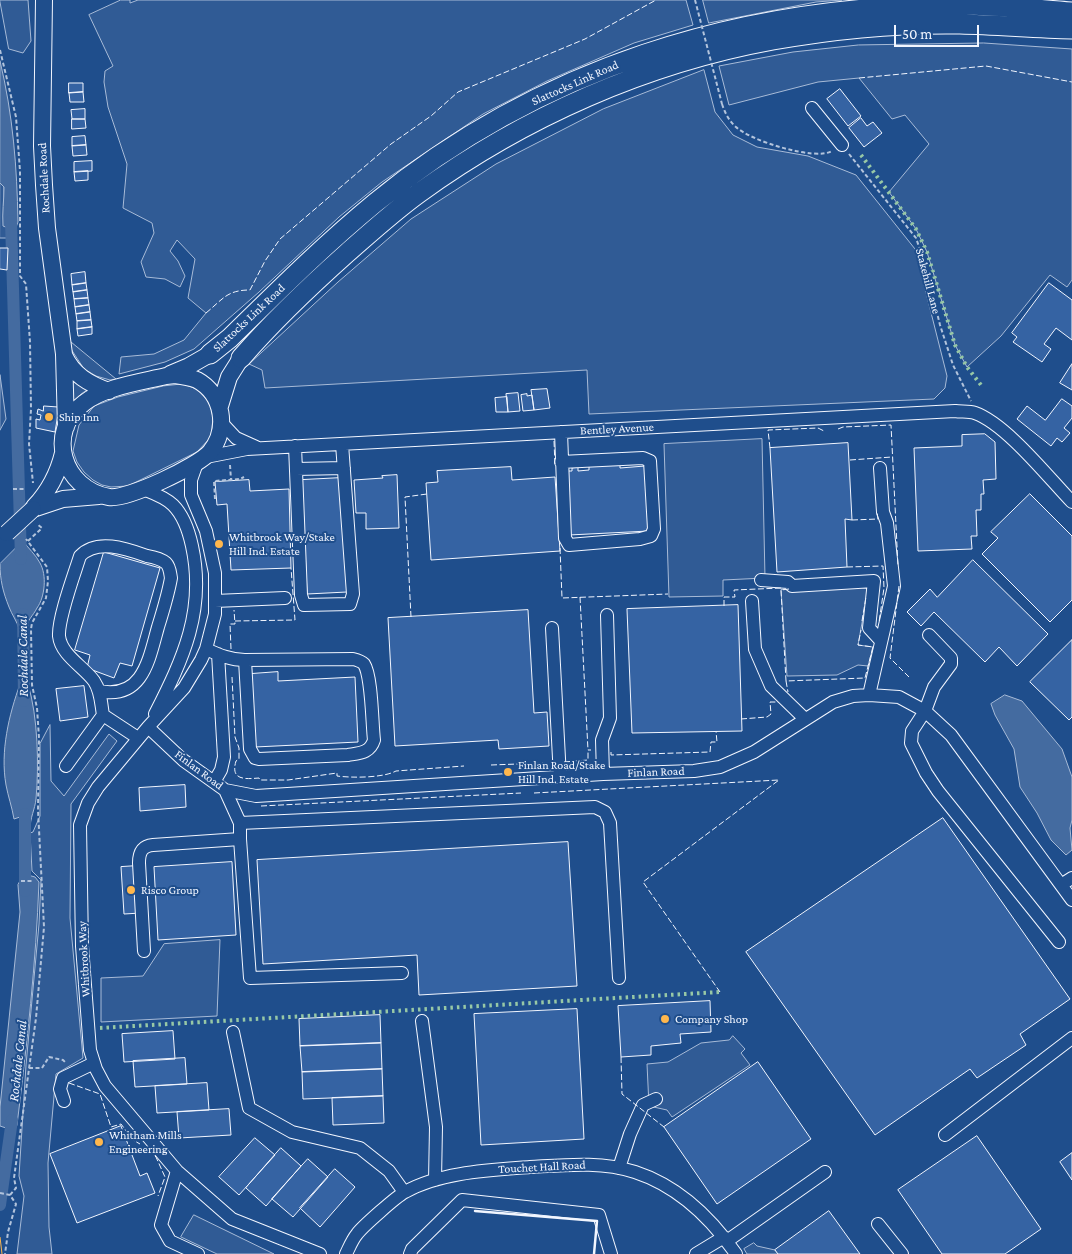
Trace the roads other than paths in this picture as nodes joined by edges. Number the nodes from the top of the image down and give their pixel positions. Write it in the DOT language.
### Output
graph roads {
  1 [pos="44,0"];
  2 [pos="1072,12"];
  3 [pos="1072,29"];
  4 [pos="812,108"];
  5 [pos="842,145"];
  6 [pos="64,354"];
  7 [pos="210,354"];
  8 [pos="241,358"];
  9 [pos="166,376"];
  10 [pos="109,391"];
  11 [pos="221,414"];
  12 [pos="66,427"];
  13 [pos="561,432"];
  14 [pos="342,444"];
  15 [pos="295,446"];
  16 [pos="261,448"];
  17 [pos="63,452"];
  18 [pos="201,460"];
  19 [pos="561,462"];
  20 [pos="344,468"];
  21 [pos="880,468"];
  22 [pos="296,469"];
  23 [pos="143,489"];
  24 [pos="112,497"];
  25 [pos="1072,502"];
  26 [pos="35,516"];
  27 [pos="4,536"];
  28 [pos="761,580"];
  29 [pos="285,598"];
  30 [pos="752,600"];
  31 [pos="216,601"];
  32 [pos="607,615"];
  33 [pos="552,628"];
  34 [pos="929,635"];
  35 [pos="881,641"];
  36 [pos="212,652"];
  37 [pos="245,660"];
  38 [pos="99,691"];
  39 [pos="869,694"];
  40 [pos="925,711"];
  41 [pos="103,715"];
  42 [pos="805,719"];
  43 [pos="148,727"];
  44 [pos="138,738"];
  45 [pos="66,766"];
  46 [pos="602,774"];
  47 [pos="560,777"];
  48 [pos="214,782"];
  49 [pos="225,790"];
  50 [pos="240,823"];
  51 [pos="240,840"];
  52 [pos="1067,881"];
  53 [pos="1072,900"];
  54 [pos="1059,942"];
  55 [pos="144,951"];
  56 [pos="402,973"];
  57 [pos="620,978"];
  58 [pos="422,1021"];
  59 [pos="233,1032"];
  60 [pos="1072,1038"];
  61 [pos="94,1063"];
  62 [pos="656,1099"];
  63 [pos="64,1101"];
  64 [pos="945,1135"];
  65 [pos="619,1168"];
  66 [pos="825,1172"];
  67 [pos="182,1175"];
  68 [pos="435,1180"];
  69 [pos="404,1192"];
  70 [pos="878,1224"];
  71 [pos="726,1239"];
  72 [pos="198,1254"];
  73 [pos="320,1254"];
  74 [pos="346,1254"];
  75 [pos="410,1254"];
  76 [pos="611,1254"];
  77 [pos="696,1254"];
  78 [pos="736,1254"];
  79 [pos="902,1254"];
  1 -- 6 [label="main road, Rochdale Road"];
  2 -- 7 [label="highway, Slattocks Link Road"];
  3 -- 8 [label="highway, Slattocks Link Road"];
  4 -- 5 [label="street"];
  6 -- 10 [label="main road, Rochdale Road"];
  6 -- 12 [label="main road, Rochdale Road"];
  7 -- 9 [label="main road, Slattocks Link Road"];
  8 -- 11 [label="main road, Slattocks Link Road"];
  9 -- 10 [label="main road"];
  9 -- 11 [label="main road"];
  10 -- 12 [label="main road"];
  11 -- 16 [label="street"];
  11 -- 18 [label="main road"];
  12 -- 17 [label="main road"];
  13 -- 14 [label="street, Bentley Avenue"];
  13 -- 19 [label="street"];
  13 -- 25 [label="street, Bentley Avenue"];
  14 -- 15 [label="street, Bentley Avenue"];
  14 -- 20 [label="street"];
  15 -- 16 [label="street, Bentley Avenue"];
  15 -- 22 [label="street"];
  16 -- 18 [label="street, Bentley Avenue"];
  17 -- 24 [label="main road"];
  17 -- 26 [label="main road"];
  18 -- 23 [label="main road"];
  18 -- 31 [label="street, Whitbrook Way"];
  19 -- 19 [label="street"];
  20 -- 22 [label="street"];
  20 -- 22 [label="street"];
  21 -- 35 [label="street"];
  23 -- 24 [label="main road"];
  23 -- 43 [label="street, Whitbrook Way"];
  24 -- 26 [label="main road"];
  26 -- 27 [label="main road, bridge"];
  28 -- 35 [label="street"];
  29 -- 31 [label="street"];
  30 -- 42 [label="street"];
  31 -- 36 [label="street, Whitbrook Way"];
  32 -- 46 [label="street"];
  33 -- 47 [label="street"];
  34 -- 40 [label="street"];
  35 -- 39 [label="street"];
  36 -- 37 [label="street"];
  36 -- 43 [label="street, Whitbrook Way"];
  36 -- 48 [label="street"];
  37 -- 37 [label="street"];
  38 -- 38 [label="street"];
  38 -- 41 [label="street"];
  39 -- 40 [label="street, Finlan Road"];
  39 -- 42 [label="street, Finlan Road"];
  40 -- 52 [label="street, Finlan Road"];
  40 -- 54 [label="street"];
  41 -- 44 [label="street"];
  41 -- 45 [label="street"];
  42 -- 46 [label="street, Finlan Road"];
  43 -- 44 [label="street, Whitbrook Way"];
  43 -- 48 [label="street, Finlan Road"];
  44 -- 61 [label="street, Whitbrook Way"];
  46 -- 47 [label="street, Finlan Road"];
  47 -- 49 [label="street, Finlan Road"];
  48 -- 49 [label="street, Finlan Road"];
  49 -- 50 [label="street"];
  50 -- 51 [label="street"];
  50 -- 57 [label="street"];
  51 -- 55 [label="street"];
  51 -- 56 [label="street"];
  52 -- 53 [label="street, Finlan Road"];
  58 -- 68 [label="street"];
  59 -- 69 [label="street"];
  60 -- 64 [label="street"];
  61 -- 63 [label="street"];
  61 -- 67 [label="street, Whitbrook Way"];
  62 -- 65 [label="street"];
  65 -- 68 [label="street, Touchet Hall Road"];
  65 -- 71 [label="street, Touchet Hall Road"];
  66 -- 71 [label="street"];
  67 -- 72 [label="street"];
  67 -- 73 [label="street, Whitbrook Way"];
  68 -- 69 [label="street, Touchet Hall Road"];
  69 -- 74 [label="street, Touchet Hall Road"];
  70 -- 79 [label="street"];
  71 -- 77 [label="street"];
  71 -- 78 [label="street, Touchet Hall Road"];
  75 -- 76 [label="street"];
}
